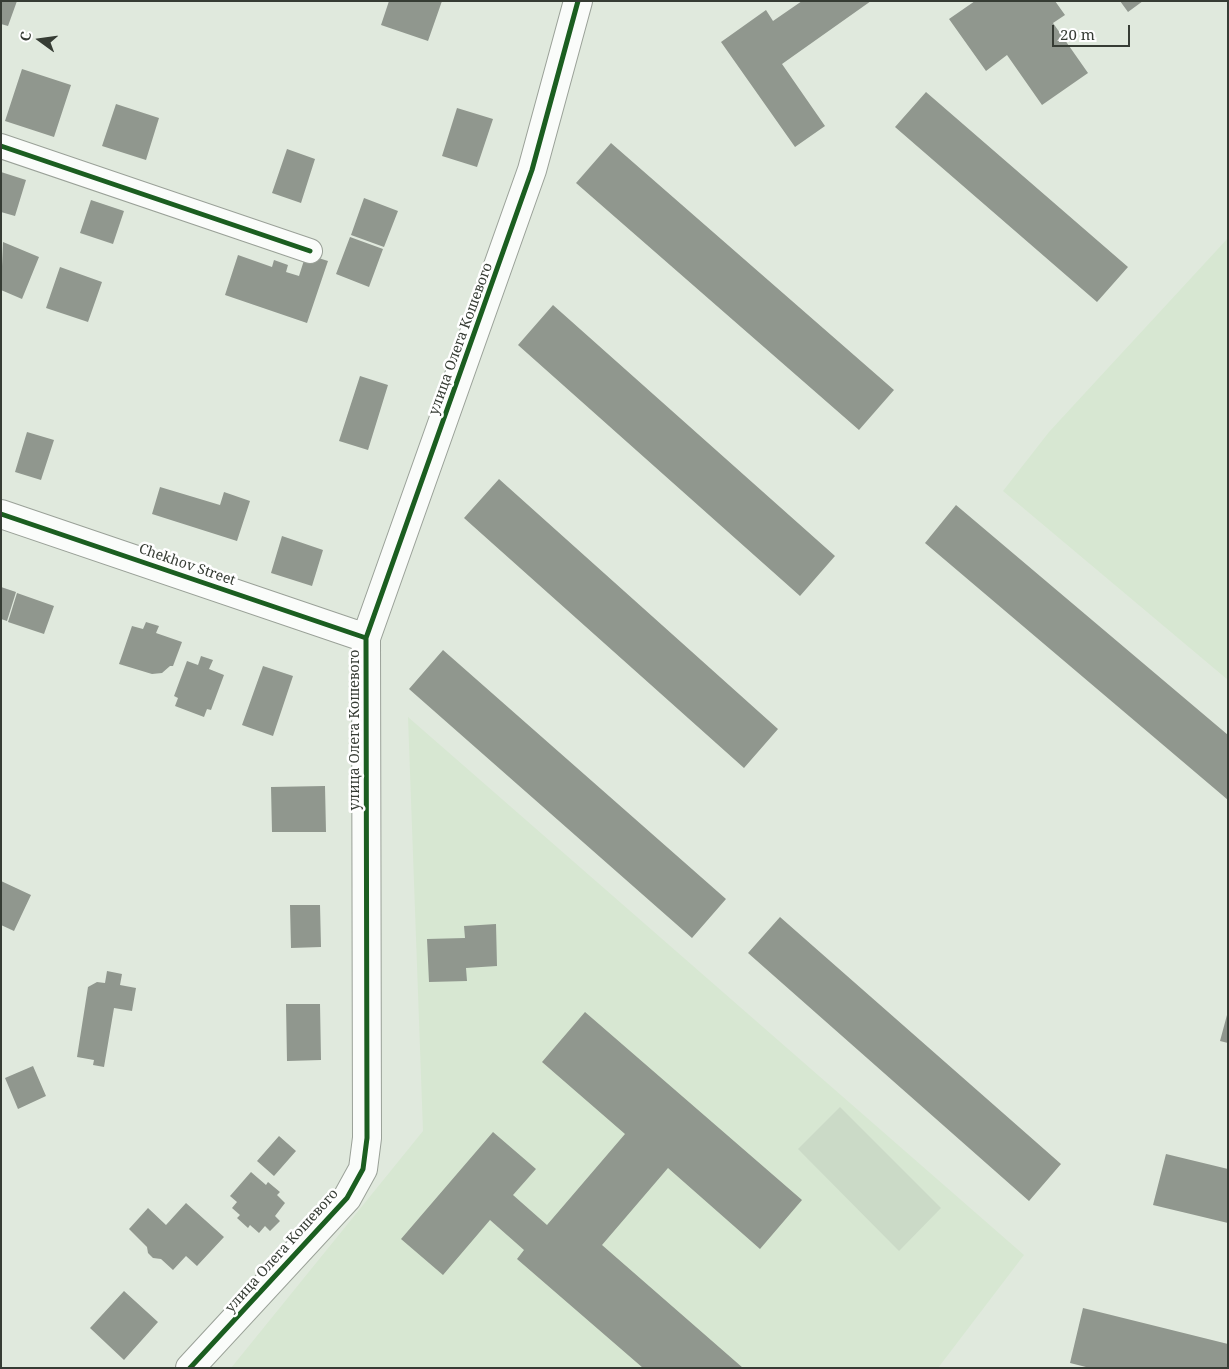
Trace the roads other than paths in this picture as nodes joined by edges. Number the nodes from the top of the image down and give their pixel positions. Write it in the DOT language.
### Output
graph roads {
  1 [pos="578,1"];
  2 [pos="1,146"];
  3 [pos="310,251"];
  4 [pos="1,514"];
  5 [pos="366,638"];
  6 [pos="190,1368"];
  1 -- 5 [label="street, улица Олега Кошевого"];
  2 -- 3 [label="street"];
  4 -- 5 [label="street, Chekhov Street"];
  5 -- 6 [label="street, улица Олега Кошевого"];
}
